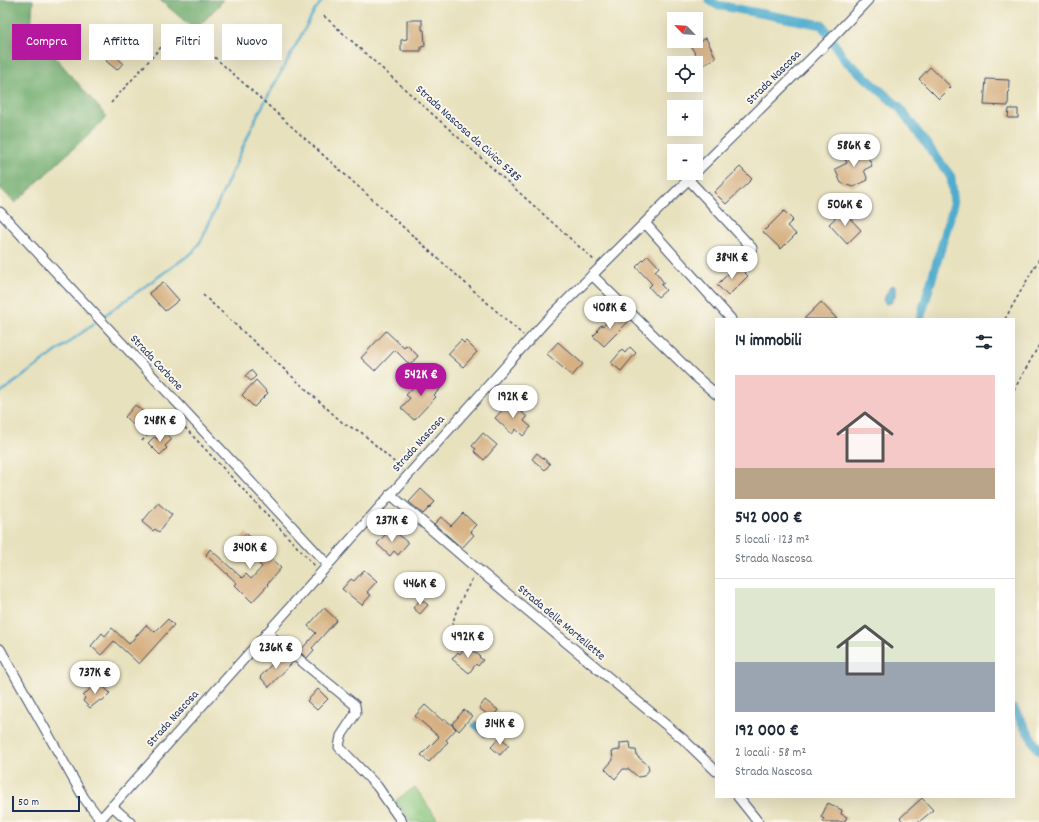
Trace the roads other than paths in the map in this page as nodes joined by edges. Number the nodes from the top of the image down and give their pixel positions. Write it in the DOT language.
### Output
graph roads {
  1 [pos="868,0"];
  2 [pos="703,165"];
  3 [pos="688,180"];
  4 [pos="697,180"];
  5 [pos="0,212"];
  6 [pos="645,223"];
  7 [pos="752,248"];
  8 [pos="592,275"];
  9 [pos="731,318"];
  10 [pos="715,393"];
  11 [pos="390,494"];
  12 [pos="328,565"];
  13 [pos="267,633"];
  14 [pos="0,650"];
  15 [pos="715,770"];
  16 [pos="739,798"];
  17 [pos="112,806"];
  18 [pos="99,820"];
  19 [pos="130,822"];
  20 [pos="402,822"];
  21 [pos="758,822"];
  1 -- 2 [label="street, Strada Nascosa"];
  3 -- 6 [label="street, Strada Nascosa"];
  4 -- 7 [label="street"];
  5 -- 12 [label="street, Strada Carbone"];
  6 -- 8 [label="street, Strada Nascosa"];
  6 -- 9 [label="street"];
  8 -- 10 [label="street"];
  8 -- 11 [label="street, Strada Nascosa"];
  11 -- 12 [label="street, Strada Nascosa"];
  11 -- 15 [label="street, Strada delle Mortellette"];
  12 -- 13 [label="street, Strada Nascosa"];
  13 -- 17 [label="street, Strada Nascosa"];
  13 -- 20 [label="street"];
  14 -- 18 [label="street"];
  16 -- 21 [label="street"];
  17 -- 18 [label="street, Strada Nascosa"];
  17 -- 19 [label="street"];
}
